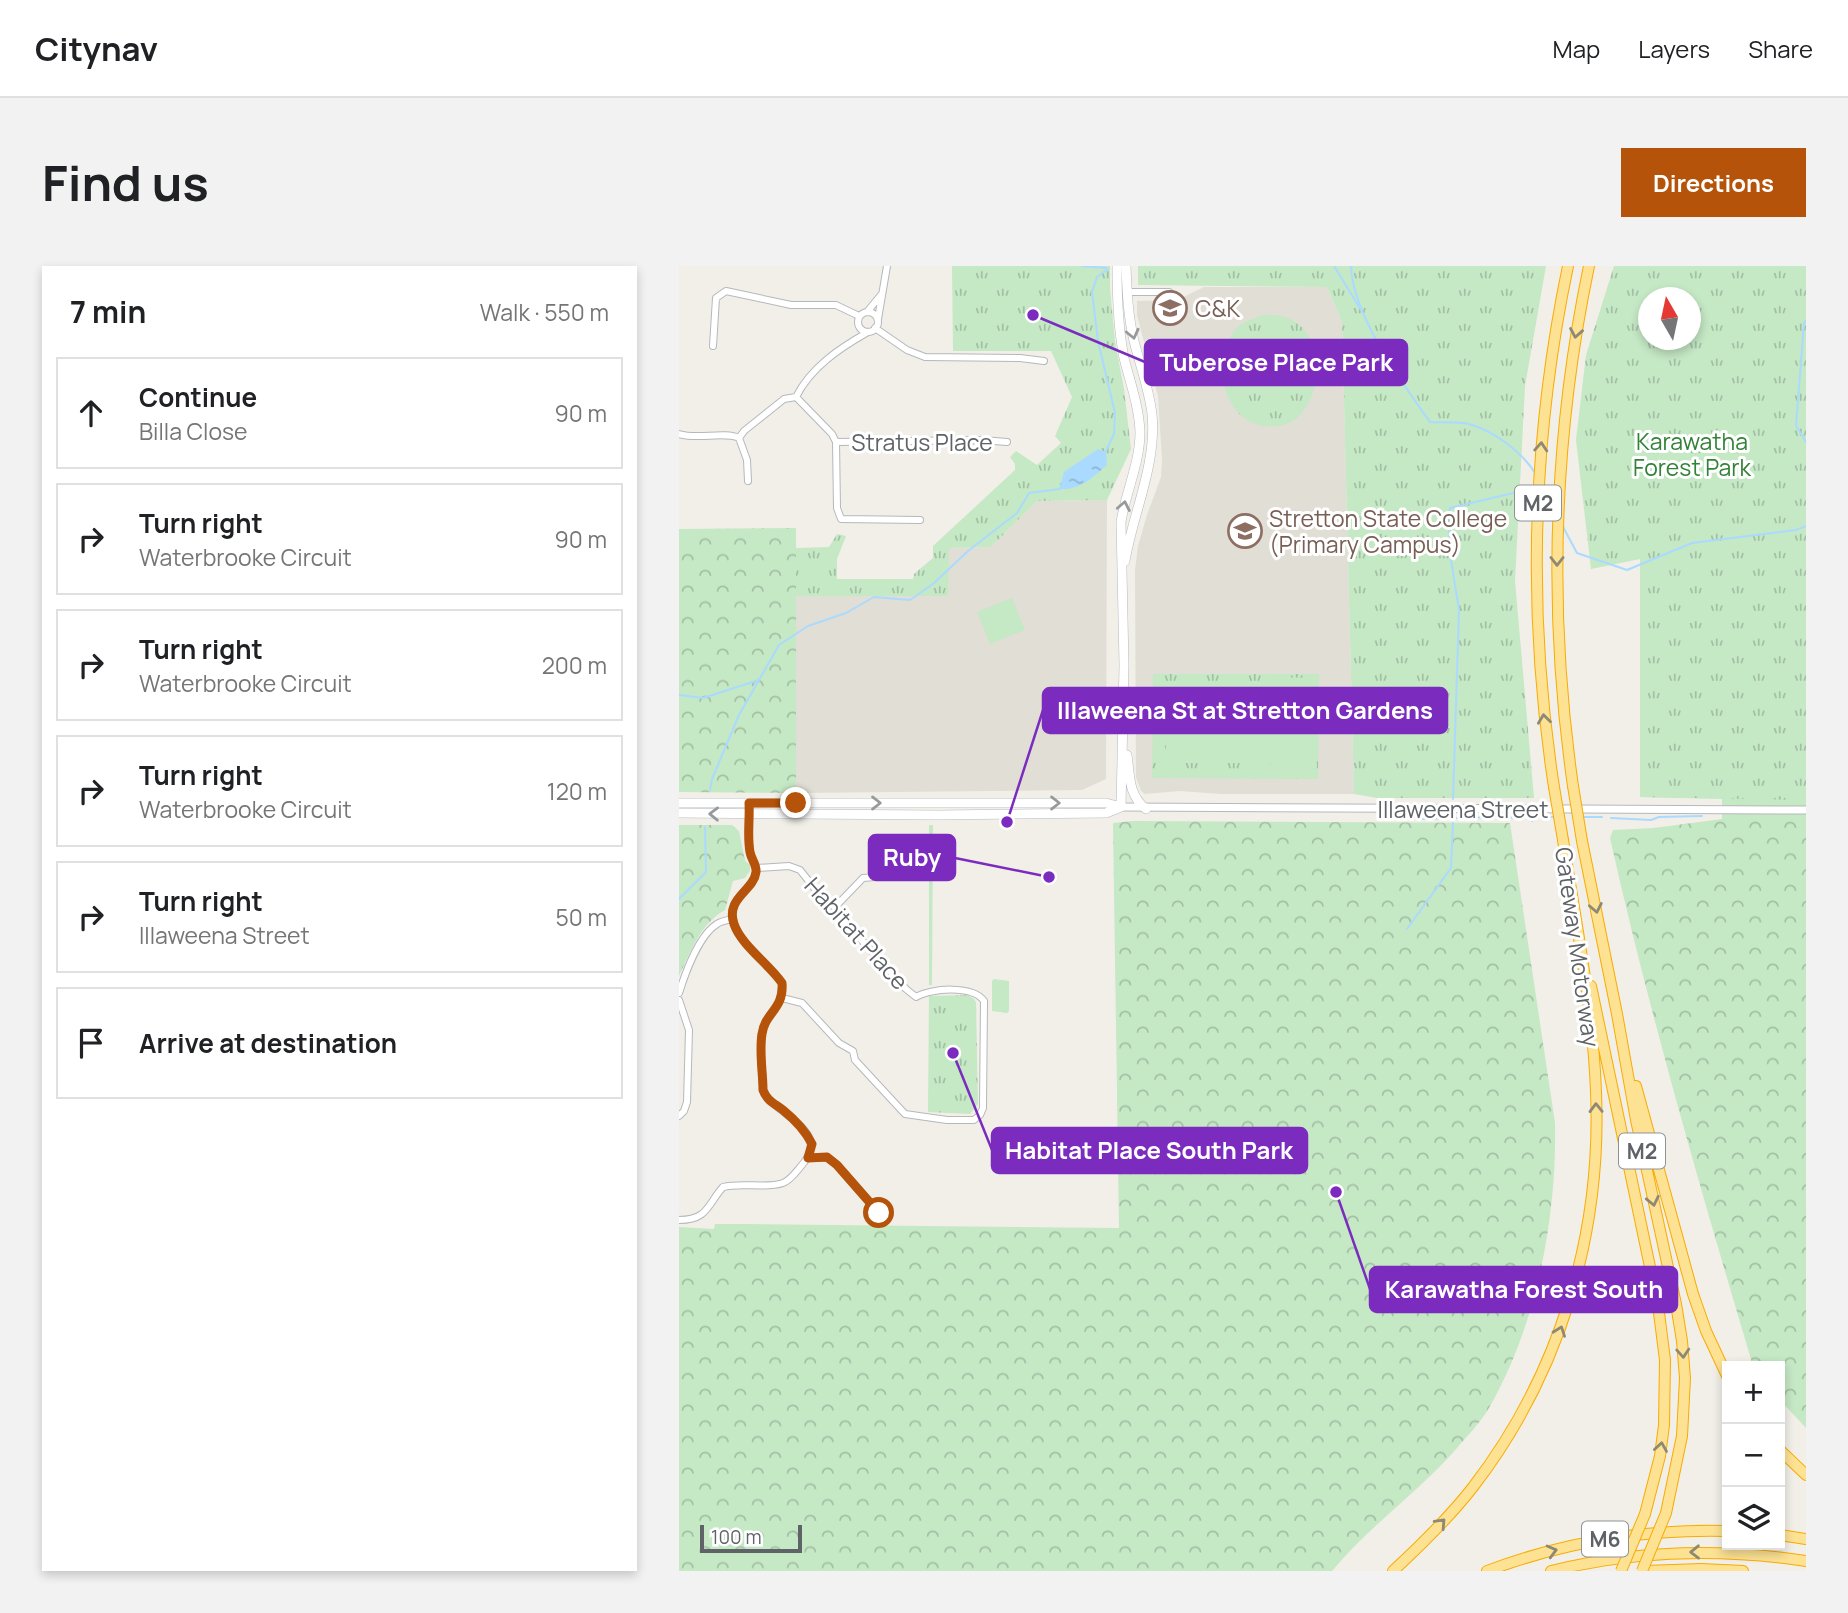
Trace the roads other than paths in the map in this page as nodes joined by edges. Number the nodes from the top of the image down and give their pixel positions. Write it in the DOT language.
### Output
graph roads {
  1 [pos="887,266"];
  2 [pos="1117,266"];
  3 [pos="1126,266"];
  4 [pos="1568,266"];
  5 [pos="1589,266"];
  6 [pos="1128,292"];
  7 [pos="1169,292"];
  8 [pos="882,294"];
  9 [pos="867,312"];
  10 [pos="859,316"];
  11 [pos="878,320"];
  12 [pos="858,325"];
  13 [pos="876,328"];
  14 [pos="868,332"];
  15 [pos="849,342"];
  16 [pos="713,346"];
  17 [pos="1044,361"];
  18 [pos="796,397"];
  19 [pos="679,434"];
  20 [pos="739,438"];
  21 [pos="836,442"];
  22 [pos="1007,442"];
  23 [pos="748,481"];
  24 [pos="920,520"];
  25 [pos="1122,573"];
  26 [pos="1123,736"];
  27 [pos="679,803"];
  28 [pos="749,803"];
  29 [pos="808,803"];
  30 [pos="938,803"];
  31 [pos="1121,807"];
  32 [pos="1146,808"];
  33 [pos="1806,810"];
  34 [pos="679,813"];
  35 [pos="750,815"];
  36 [pos="814,815"];
  37 [pos="938,815"];
  38 [pos="757,868"];
  39 [pos="887,876"];
  40 [pos="836,906"];
  41 [pos="733,919"];
  42 [pos="1578,933"];
  43 [pos="679,993"];
  44 [pos="782,998"];
  45 [pos="679,1000"];
  46 [pos="1617,1014"];
  47 [pos="679,1116"];
  48 [pos="808,1158"];
  49 [pos="879,1213"];
  50 [pos="679,1220"];
  51 [pos="1722,1365"];
  52 [pos="1785,1455"];
  53 [pos="1806,1475"];
  54 [pos="1722,1531"];
  55 [pos="1785,1536"];
  56 [pos="1806,1539"];
  57 [pos="1806,1561"];
  58 [pos="1392,1571"];
  59 [pos="1487,1571"];
  60 [pos="1551,1571"];
  61 [pos="1621,1571"];
  62 [pos="1644,1571"];
  63 [pos="1743,1571"];
  1 -- 8 [label="street"];
  25 -- 2 [label="main road, one-way"];
  3 -- 6 [label="main road"];
  42 -- 4 [label="highway, Gateway Motorway / M2, one-way, bridge"];
  5 -- 46 [label="highway, Gateway Motorway / M2, one-way, bridge"];
  6 -- 7 [label="street"];
  6 -- 25 [label="main road, one-way"];
  8 -- 9 [label="street"];
  8 -- 11 [label="street"];
  9 -- 10 [label="street"];
  9 -- 11 [label="street"];
  10 -- 12 [label="street"];
  10 -- 16 [label="street"];
  11 -- 13 [label="street"];
  12 -- 14 [label="street"];
  12 -- 15 [label="street"];
  13 -- 14 [label="street"];
  13 -- 17 [label="street"];
  14 -- 15 [label="street"];
  15 -- 18 [label="street"];
  18 -- 20 [label="street"];
  18 -- 21 [label="street"];
  19 -- 20 [label="street"];
  20 -- 23 [label="street"];
  21 -- 22 [label="street, Stratus Place"];
  21 -- 24 [label="street"];
  25 -- 26 [label="main road"];
  26 -- 31 [label="main road"];
  26 -- 32 [label="main road"];
  27 -- 28 [label="main road, Illaweena Street"];
  28 -- 29 [label="main road, Illaweena Street"];
  28 -- 35 [label="street"];
  29 -- 30 [label="main road, Illaweena Street, one-way"];
  29 -- 36 [label="main road"];
  30 -- 31 [label="main road, Illaweena Street, one-way"];
  30 -- 37 [label="main road"];
  31 -- 32 [label="street, Illaweena Street"];
  31 -- 37 [label="main road, Illaweena Street"];
  32 -- 33 [label="street, Illaweena Street"];
  35 -- 34 [label="main road, Illaweena Street, one-way"];
  35 -- 36 [label="main road, Illaweena Street"];
  35 -- 38 [label="street"];
  36 -- 37 [label="main road, Illaweena Street"];
  38 -- 40 [label="street, Habitat Place"];
  38 -- 41 [label="street"];
  39 -- 40 [label="street"];
  40 -- 44 [label="street, Habitat Place"];
  41 -- 43 [label="street"];
  41 -- 44 [label="street"];
  58 -- 42 [label="highway, Gateway Motorway / M2, one-way"];
  61 -- 42 [label="highway, one-way, bridge"];
  44 -- 48 [label="street"];
  45 -- 47 [label="street"];
  46 -- 51 [label="highway"];
  46 -- 62 [label="highway, Gateway Motorway / M2, one-way, bridge"];
  48 -- 49 [label="street"];
  48 -- 50 [label="street"];
  52 -- 53 [label="highway"];
  59 -- 54 [label="highway, M6, one-way"];
  55 -- 56 [label="highway"];
  57 -- 60 [label="highway, M6, one-way"];
  62 -- 63 [label="highway"];
}
